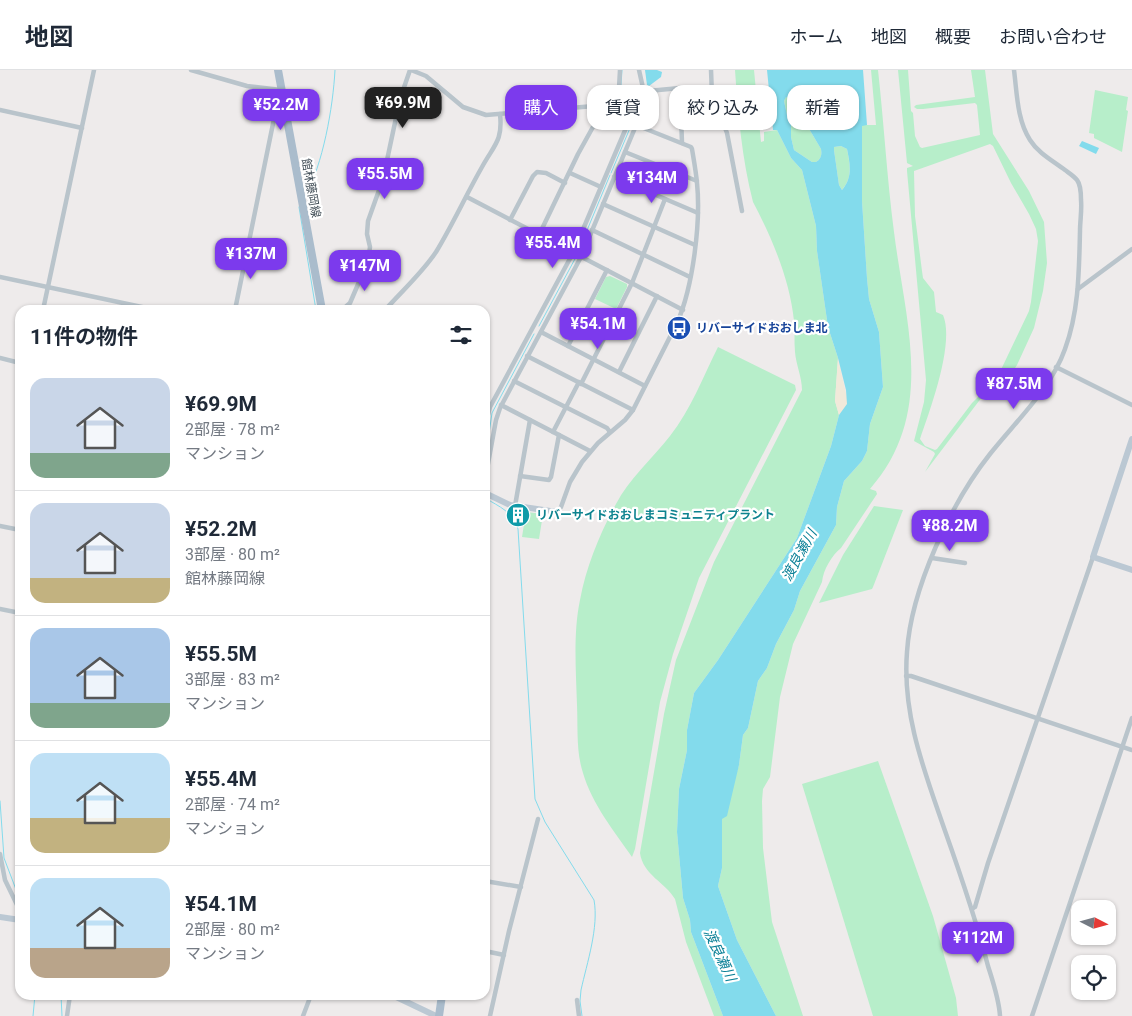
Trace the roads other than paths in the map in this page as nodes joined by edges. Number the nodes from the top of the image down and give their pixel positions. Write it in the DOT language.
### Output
graph roads {
  1 [pos="94,70"];
  2 [pos="191,70"];
  3 [pos="278,70"];
  4 [pos="410,70"];
  5 [pos="620,70"];
  6 [pos="639,70"];
  7 [pos="711,70"];
  8 [pos="1014,70"];
  9 [pos="619,85"];
  10 [pos="642,85"];
  11 [pos="281,90"];
  12 [pos="659,90"];
  13 [pos="587,107"];
  14 [pos="0,110"];
  15 [pos="500,114"];
  16 [pos="82,128"];
  17 [pos="592,130"];
  18 [pos="625,130"];
  19 [pos="634,130"];
  20 [pos="648,130"];
  21 [pos="682,144"];
  22 [pos="625,152"];
  23 [pos="570,173"];
  24 [pos="614,177"];
  25 [pos="697,181"];
  26 [pos="566,183"];
  27 [pos="601,187"];
  28 [pos="467,196"];
  29 [pos="665,199"];
  30 [pos="603,204"];
  31 [pos="742,211"];
  32 [pos="698,213"];
  33 [pos="510,220"];
  34 [pos="655,227"];
  35 [pos="592,230"];
  36 [pos="539,235"];
  37 [pos="695,244"];
  38 [pos="1132,249"];
  39 [pos="573,253"];
  40 [pos="644,255"];
  41 [pos="581,257"];
  42 [pos="607,270"];
  43 [pos="0,277"];
  44 [pos="690,277"];
  45 [pos="632,283"];
  46 [pos="48,287"];
  47 [pos="1078,289"];
  48 [pos="657,296"];
  49 [pos="44,305"];
  50 [pos="133,305"];
  51 [pos="236,305"];
  52 [pos="321,305"];
  53 [pos="348,305"];
  54 [pos="389,305"];
  55 [pos="683,310"];
  56 [pos="541,332"];
  57 [pos="568,346"];
  58 [pos="528,356"];
  59 [pos="0,358"];
  60 [pos="593,359"];
  61 [pos="15,362"];
  62 [pos="1056,367"];
  63 [pos="619,372"];
  64 [pos="514,381"];
  65 [pos="580,383"];
  66 [pos="645,386"];
  67 [pos="501,405"];
  68 [pos="1132,405"];
  69 [pos="490,407"];
  70 [pos="566,407"];
  71 [pos="633,410"];
  72 [pos="530,420"];
  73 [pos="554,432"];
  74 [pos="610,432"];
  75 [pos="559,435"];
  76 [pos="1132,439"];
  77 [pos="590,451"];
  78 [pos="490,453"];
  79 [pos="520,476"];
  80 [pos="490,494"];
  81 [pos="515,506"];
  82 [pos="557,512"];
  83 [pos="0,526"];
  84 [pos="15,529"];
  85 [pos="1093,557"];
  86 [pos="932,558"];
  87 [pos="965,563"];
  88 [pos="1132,570"];
  89 [pos="0,609"];
  90 [pos="15,612"];
  91 [pos="906,676"];
  92 [pos="1132,718"];
  93 [pos="1038,719"];
  94 [pos="1122,747"];
  95 [pos="1132,750"];
  96 [pos="538,819"];
  97 [pos="0,854"];
  98 [pos="490,882"];
  99 [pos="521,887"];
  100 [pos="15,901"];
  101 [pos="972,909"];
  102 [pos="0,918"];
  103 [pos="15,920"];
  104 [pos="490,952"];
  105 [pos="504,955"];
  106 [pos="69,1000"];
  107 [pos="308,1000"];
  108 [pos="404,1000"];
  109 [pos="441,1000"];
  110 [pos="577,1000"];
  111 [pos="67,1016"];
  112 [pos="303,1016"];
  113 [pos="438,1016"];
  114 [pos="490,1016"];
  115 [pos="579,1016"];
  116 [pos="1000,1016"];
  117 [pos="1032,1016"];
  1 -- 16 [label="street"];
  2 -- 11 [label="street"];
  3 -- 11 [label="main road, 館林藤岡線"];
  4 -- 15 [label="street"];
  4 -- 53 [label="street"];
  5 -- 9 [label="street"];
  6 -- 10 [label="street"];
  7 -- 31 [label="street"];
  8 -- 47 [label="street"];
  11 -- 51 [label="street"];
  11 -- 52 [label="main road, 館林藤岡線"];
  12 -- 21 [label="street"];
  13 -- 15 [label="street"];
  14 -- 16 [label="street"];
  15 -- 28 [label="street"];
  16 -- 46 [label="street"];
  17 -- 23 [label="street"];
  18 -- 27 [label="street"];
  19 -- 22 [label="street"];
  20 -- 21 [label="street"];
  21 -- 25 [label="street"];
  22 -- 24 [label="street"];
  22 -- 25 [label="street"];
  23 -- 26 [label="street"];
  23 -- 27 [label="street"];
  24 -- 29 [label="street"];
  24 -- 30 [label="street"];
  25 -- 32 [label="street"];
  26 -- 33 [label="street"];
  26 -- 36 [label="street"];
  27 -- 39 [label="street"];
  28 -- 33 [label="street"];
  28 -- 54 [label="street"];
  29 -- 32 [label="street"];
  29 -- 34 [label="street"];
  30 -- 34 [label="street"];
  30 -- 35 [label="street"];
  32 -- 37 [label="street"];
  33 -- 36 [label="street"];
  34 -- 37 [label="street"];
  34 -- 40 [label="street"];
  35 -- 40 [label="street"];
  35 -- 41 [label="street"];
  36 -- 39 [label="street"];
  37 -- 44 [label="street"];
  38 -- 47 [label="street"];
  39 -- 41 [label="street"];
  39 -- 69 [label="street"];
  40 -- 44 [label="street"];
  40 -- 45 [label="street"];
  41 -- 42 [label="street"];
  41 -- 56 [label="street"];
  42 -- 45 [label="street"];
  42 -- 57 [label="street"];
  43 -- 46 [label="street"];
  44 -- 55 [label="street"];
  45 -- 48 [label="street"];
  45 -- 60 [label="street"];
  46 -- 49 [label="street"];
  46 -- 50 [label="street"];
  47 -- 62 [label="street"];
  48 -- 55 [label="street"];
  48 -- 63 [label="street"];
  55 -- 66 [label="street"];
  56 -- 57 [label="street"];
  56 -- 58 [label="street"];
  57 -- 60 [label="street"];
  58 -- 64 [label="street"];
  58 -- 65 [label="street"];
  59 -- 61 [label="street"];
  60 -- 63 [label="street"];
  60 -- 65 [label="street"];
  62 -- 68 [label="street"];
  62 -- 86 [label="street"];
  63 -- 66 [label="street"];
  64 -- 67 [label="street"];
  64 -- 70 [label="street"];
  65 -- 70 [label="street"];
  65 -- 71 [label="street"];
  66 -- 71 [label="street"];
  67 -- 72 [label="street"];
  67 -- 78 [label="street"];
  70 -- 73 [label="street"];
  70 -- 74 [label="street"];
  71 -- 74 [label="street"];
  72 -- 73 [label="street"];
  72 -- 79 [label="street"];
  73 -- 75 [label="street"];
  74 -- 77 [label="street"];
  75 -- 77 [label="street"];
  75 -- 79 [label="street"];
  76 -- 85 [label="street"];
  77 -- 82 [label="street"];
  79 -- 81 [label="street"];
  80 -- 81 [label="street"];
  81 -- 82 [label="street"];
  83 -- 84 [label="street"];
  85 -- 88 [label="street"];
  85 -- 93 [label="street"];
  86 -- 87 [label="street"];
  86 -- 91 [label="street"];
  89 -- 90 [label="street"];
  91 -- 93 [label="street"];
  91 -- 101 [label="street"];
  92 -- 94 [label="street"];
  93 -- 94 [label="street"];
  93 -- 101 [label="street"];
  94 -- 95 [label="street"];
  94 -- 117 [label="street"];
  96 -- 99 [label="street"];
  97 -- 100 [label="street"];
  98 -- 99 [label="street"];
  99 -- 105 [label="street"];
  101 -- 116 [label="street"];
  102 -- 103 [label="street"];
  104 -- 105 [label="street"];
  105 -- 114 [label="street"];
  106 -- 111 [label="street"];
  107 -- 112 [label="street"];
  108 -- 113 [label="street"];
  109 -- 113 [label="main road"];
  110 -- 115 [label="street"];
}
